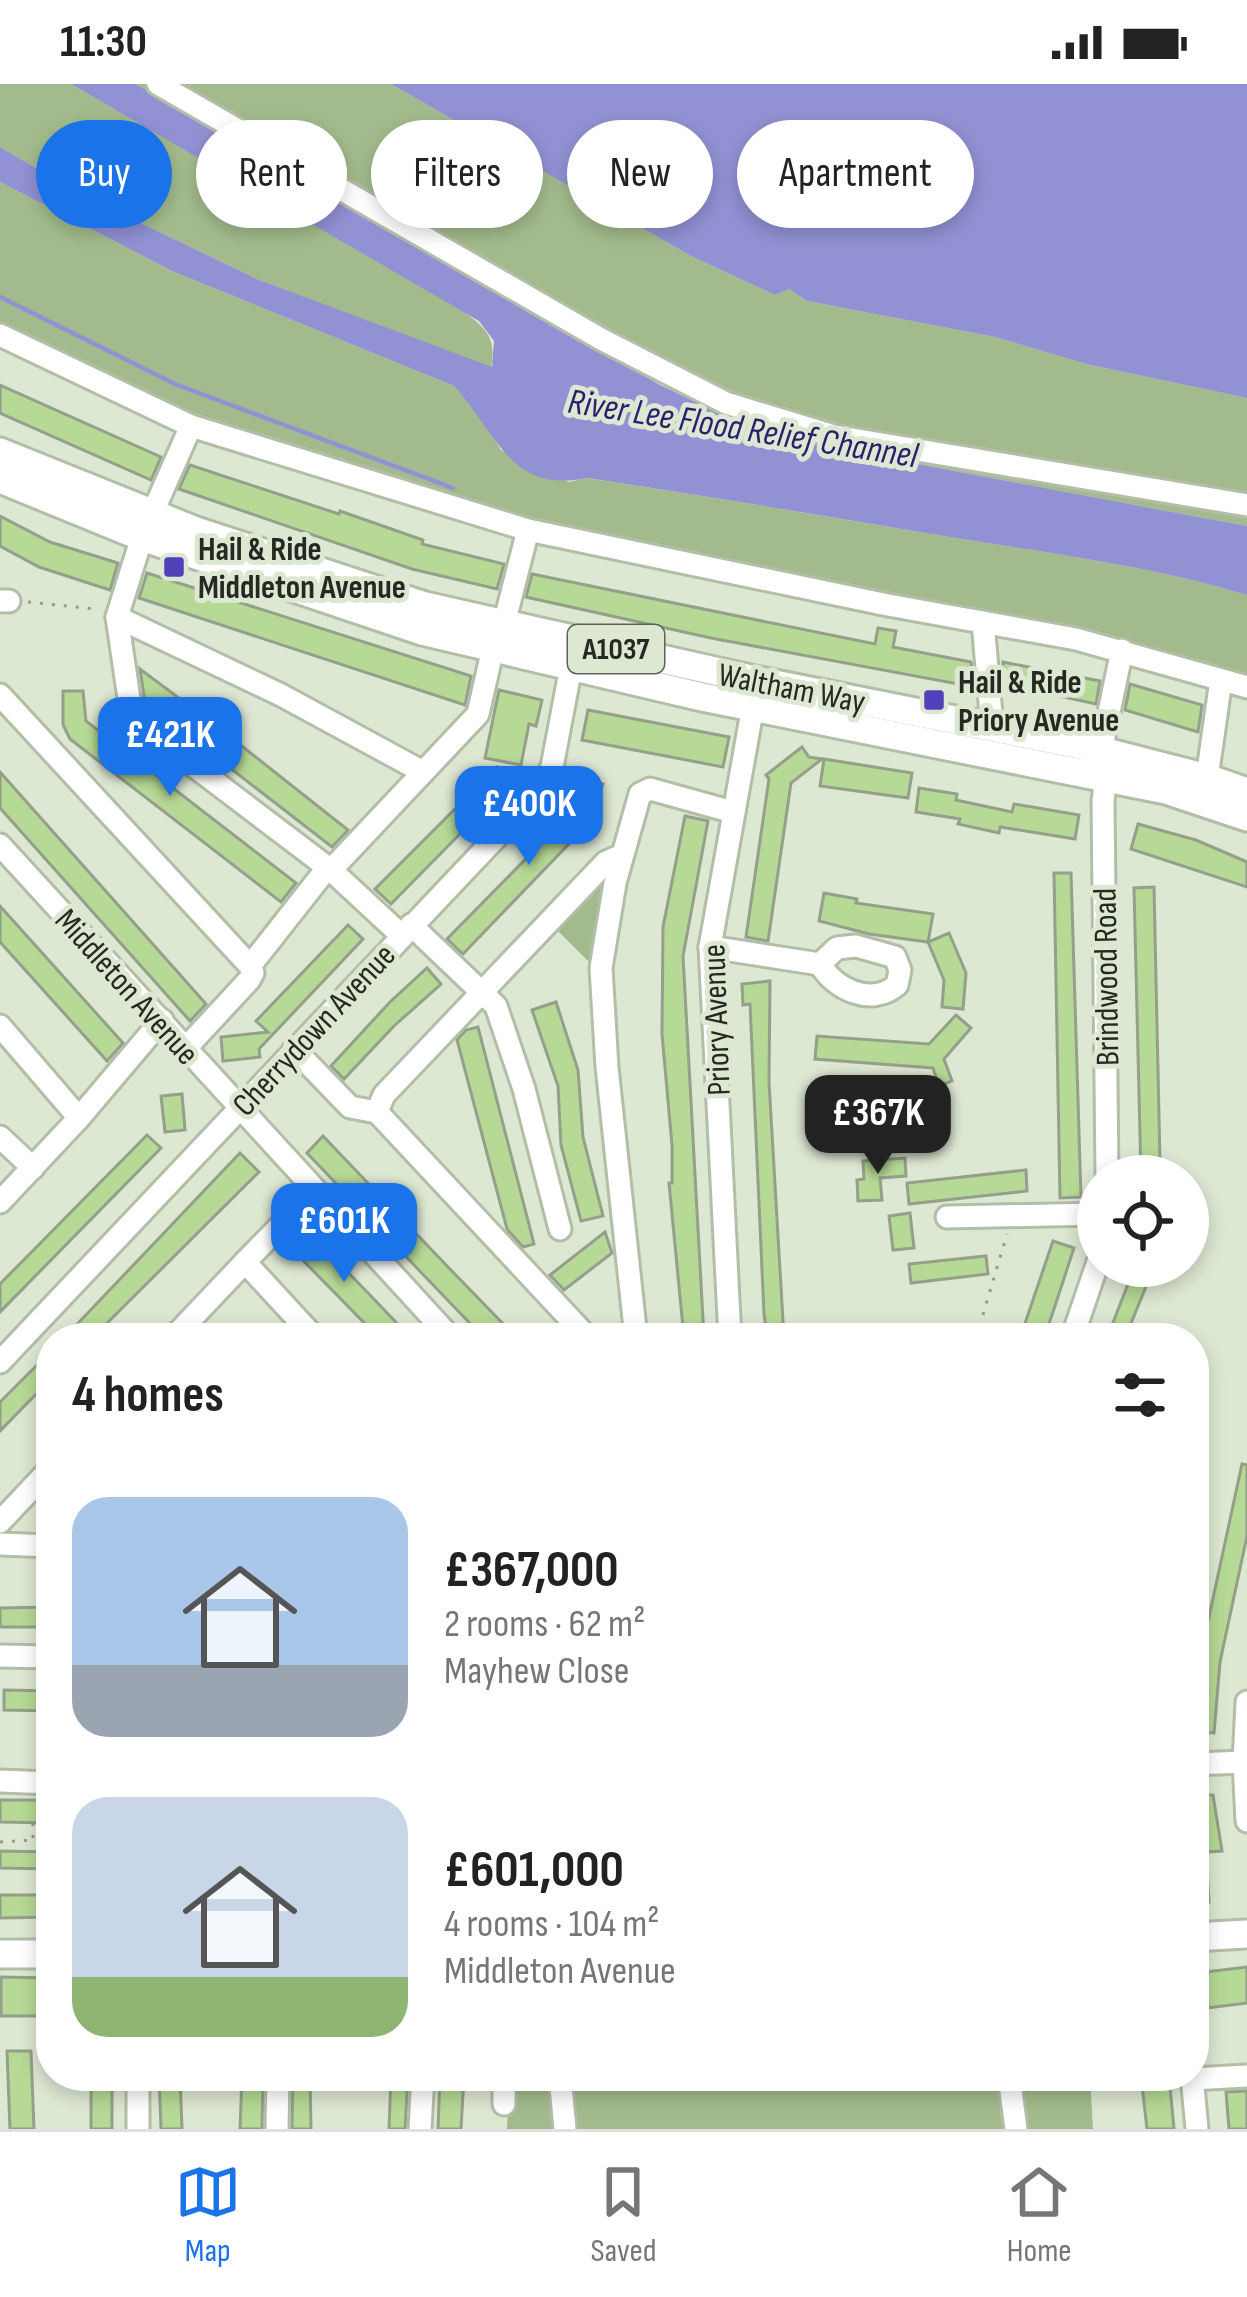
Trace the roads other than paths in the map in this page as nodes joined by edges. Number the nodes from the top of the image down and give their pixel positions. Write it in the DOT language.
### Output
graph roads {
  1 [pos="158,84"];
  2 [pos="0,335"];
  3 [pos="191,426"];
  4 [pos="0,452"];
  5 [pos="0,479"];
  6 [pos="1247,505"];
  7 [pos="147,526"];
  8 [pos="528,530"];
  9 [pos="117,616"];
  10 [pos="983,622"];
  11 [pos="498,636"];
  12 [pos="530,644"];
  13 [pos="1122,650"];
  14 [pos="629,666"];
  15 [pos="571,667"];
  16 [pos="1220,680"];
  17 [pos="705,683"];
  18 [pos="1247,687"];
  19 [pos="0,695"];
  20 [pos="809,704"];
  21 [pos="753,706"];
  22 [pos="986,734"];
  23 [pos="1104,764"];
  24 [pos="423,772"];
  25 [pos="632,774"];
  26 [pos="1211,788"];
  27 [pos="1247,792"];
  28 [pos="734,808"];
  29 [pos="1247,817"];
  30 [pos="0,845"];
  31 [pos="622,855"];
  32 [pos="330,869"];
  33 [pos="406,930"];
  34 [pos="710,947"];
  35 [pos="820,964"];
  36 [pos="250,966"];
  37 [pos="482,991"];
  38 [pos="162,1020"];
  39 [pos="0,1026"];
  40 [pos="185,1049"];
  41 [pos="295,1049"];
  42 [pos="240,1108"];
  43 [pos="377,1112"];
  44 [pos="80,1118"];
  45 [pos="0,1137"];
  46 [pos="1107,1155"];
  47 [pos="33,1168"];
  48 [pos="315,1190"];
  49 [pos="0,1202"];
  50 [pos="1077,1214"];
  51 [pos="947,1216"];
  52 [pos="560,1229"];
  53 [pos="245,1262"];
  54 [pos="1089,1287"];
  55 [pos="37,1323"];
  56 [pos="187,1323"];
  57 [pos="301,1323"];
  58 [pos="437,1323"];
  59 [pos="574,1323"];
  60 [pos="634,1323"];
  61 [pos="729,1323"];
  62 [pos="1077,1323"];
  63 [pos="36,1324"];
  64 [pos="0,1362"];
  65 [pos="36,1484"];
  66 [pos="0,1522"];
  67 [pos="0,1544"];
  68 [pos="36,1545"];
  69 [pos="0,1656"];
  70 [pos="36,1657"];
  71 [pos="1247,1702"];
  72 [pos="1244,1762"];
  73 [pos="1209,1763"];
  74 [pos="0,1781"];
  75 [pos="36,1782"];
  76 [pos="1247,1821"];
  77 [pos="1247,1934"];
  78 [pos="1209,1936"];
  79 [pos="0,1954"];
  80 [pos="36,1954"];
  81 [pos="1247,2076"];
  82 [pos="1209,2077"];
  83 [pos="138,2091"];
  84 [pos="278,2091"];
  85 [pos="422,2091"];
  86 [pos="504,2091"];
  87 [pos="561,2091"];
  88 [pos="1011,2091"];
  89 [pos="1193,2091"];
  90 [pos="504,2104"];
  91 [pos="138,2129"];
  92 [pos="277,2129"];
  93 [pos="421,2129"];
  94 [pos="565,2129"];
  95 [pos="1016,2129"];
  96 [pos="1197,2129"];
  1 -- 6 [label="street"];
  2 -- 3 [label="street"];
  3 -- 7 [label="street"];
  3 -- 8 [label="street"];
  4 -- 7 [label="main road, Waltham Way / A1037"];
  5 -- 7 [label="main road, Waltham Way / A1037"];
  7 -- 9 [label="street"];
  7 -- 11 [label="main road, Waltham Way / A1037"];
  8 -- 10 [label="street"];
  8 -- 11 [label="street"];
  9 -- 24 [label="street"];
  9 -- 32 [label="street"];
  10 -- 13 [label="street"];
  10 -- 22 [label="street"];
  11 -- 12 [label="main road, Waltham Way / A1037"];
  11 -- 24 [label="street"];
  12 -- 14 [label="main road, Waltham Way / A1037"];
  12 -- 15 [label="main road, Waltham Way / A1037"];
  13 -- 16 [label="street"];
  13 -- 23 [label="street, Brindwood Road"];
  14 -- 15 [label="main road, Waltham Way / A1037"];
  14 -- 17 [label="main road, Waltham Way / A1037"];
  15 -- 33 [label="street, Cherrydown Avenue"];
  16 -- 18 [label="street"];
  16 -- 26 [label="street"];
  17 -- 20 [label="main road, Waltham Way / A1037"];
  17 -- 21 [label="main road, Waltham Way / A1037"];
  19 -- 36 [label="street"];
  20 -- 21 [label="main road, Waltham Way / A1037"];
  20 -- 22 [label="main road, Waltham Way / A1037"];
  21 -- 28 [label="street, Priory Avenue"];
  22 -- 23 [label="main road, Waltham Way / A1037"];
  23 -- 26 [label="main road, Waltham Way / A1037"];
  23 -- 46 [label="street, Brindwood Road"];
  24 -- 32 [label="street"];
  25 -- 28 [label="street"];
  26 -- 27 [label="main road, Waltham Way / A1037"];
  26 -- 29 [label="main road, Waltham Way / A1037"];
  28 -- 31 [label="street"];
  28 -- 34 [label="street, Priory Avenue"];
  30 -- 38 [label="street, Middleton Avenue"];
  31 -- 37 [label="street"];
  31 -- 60 [label="street"];
  32 -- 33 [label="street"];
  32 -- 36 [label="street"];
  33 -- 37 [label="street"];
  33 -- 41 [label="street, Cherrydown Avenue"];
  34 -- 35 [label="street"];
  34 -- 61 [label="street, Priory Avenue"];
  36 -- 40 [label="street"];
  37 -- 43 [label="street"];
  37 -- 52 [label="street"];
  38 -- 40 [label="street, Middleton Avenue"];
  38 -- 44 [label="street"];
  39 -- 44 [label="street"];
  40 -- 42 [label="street, Middleton Avenue"];
  41 -- 42 [label="street, Cherrydown Avenue"];
  41 -- 43 [label="street"];
  42 -- 48 [label="street, Middleton Avenue"];
  42 -- 55 [label="street, Cherrydown Avenue"];
  43 -- 59 [label="street"];
  44 -- 47 [label="street"];
  45 -- 47 [label="street"];
  47 -- 49 [label="street"];
  48 -- 53 [label="street"];
  48 -- 58 [label="street, Middleton Avenue"];
  50 -- 51 [label="street"];
  53 -- 56 [label="street"];
  53 -- 57 [label="street"];
  54 -- 62 [label="street"];
  63 -- 64 [label="street, Cherrydown Avenue"];
  65 -- 66 [label="street"];
  67 -- 68 [label="street"];
  69 -- 70 [label="street"];
  71 -- 72 [label="street"];
  72 -- 73 [label="street"];
  72 -- 76 [label="street"];
  74 -- 75 [label="street"];
  77 -- 78 [label="main road"];
  79 -- 80 [label="main road"];
  81 -- 82 [label="street"];
  83 -- 91 [label="street"];
  84 -- 92 [label="street"];
  85 -- 93 [label="street"];
  86 -- 90 [label="street"];
  87 -- 94 [label="street"];
  88 -- 95 [label="street"];
  89 -- 96 [label="street"];
}
